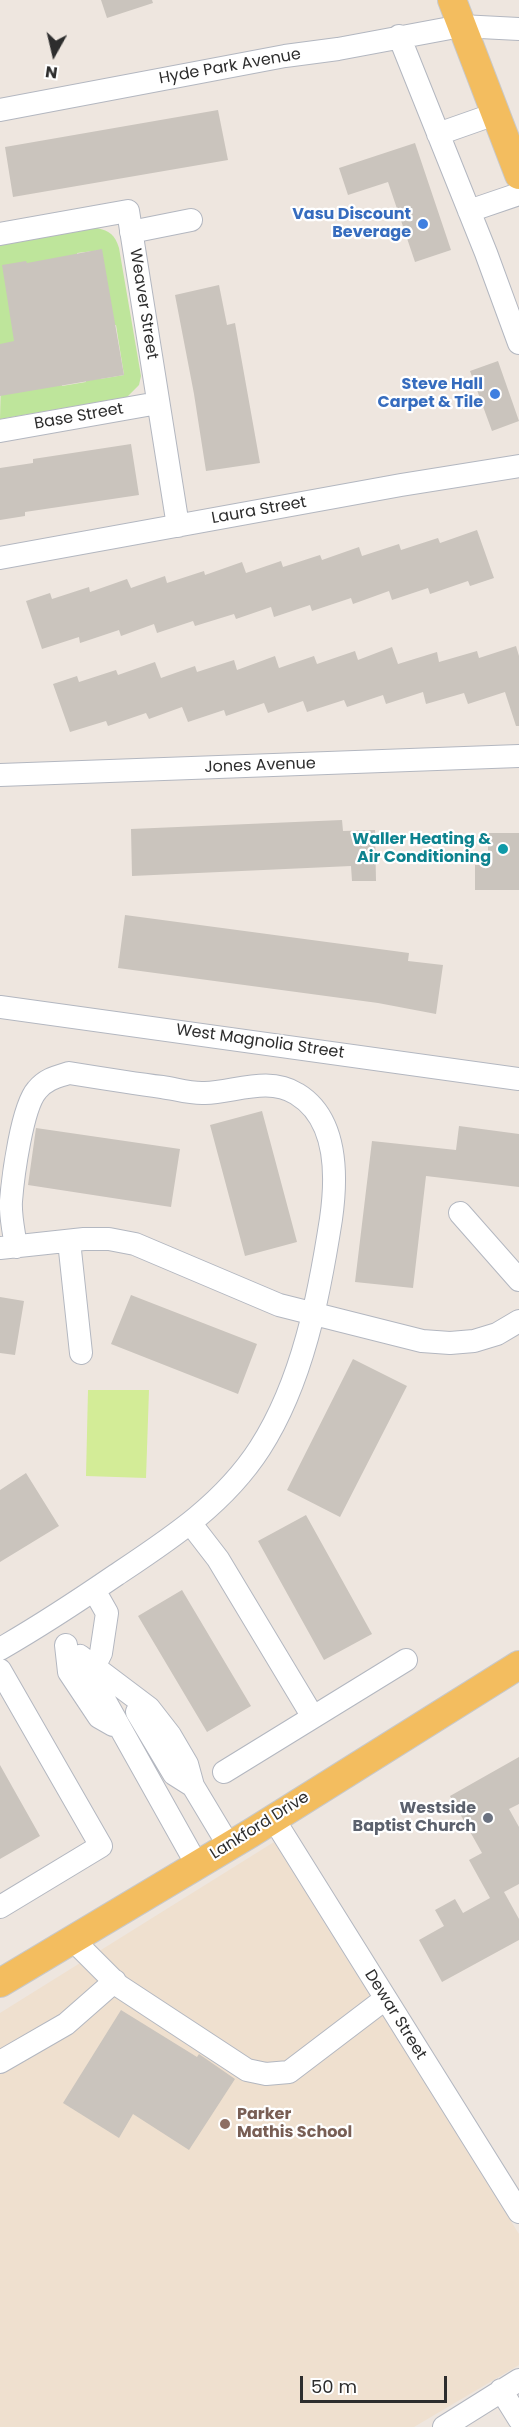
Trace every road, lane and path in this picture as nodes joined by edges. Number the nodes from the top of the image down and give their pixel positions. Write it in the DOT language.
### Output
graph roads {
  1 [pos="457,13"];
  2 [pos="519,29"];
  3 [pos="399,36"];
  4 [pos="0,110"];
  5 [pos="495,114"];
  6 [pos="438,135"];
  7 [pos="517,167"];
  8 [pos="519,194"];
  9 [pos="469,211"];
  10 [pos="191,220"];
  11 [pos="131,232"];
  12 [pos="0,234"];
  13 [pos="515,318"];
  14 [pos="519,343"];
  15 [pos="158,403"];
  16 [pos="0,431"];
  17 [pos="519,466"];
  18 [pos="178,526"];
  19 [pos="0,558"];
  20 [pos="519,756"];
  21 [pos="0,775"];
  22 [pos="0,1007"];
  23 [pos="519,1079"];
  24 [pos="459,1212"];
  25 [pos="69,1241"];
  26 [pos="8,1247"];
  27 [pos="519,1280"];
  28 [pos="312,1314"];
  29 [pos="519,1321"];
  30 [pos="81,1353"];
  31 [pos="191,1524"];
  32 [pos="94,1590"];
  33 [pos="50,1620"];
  34 [pos="0,1649"];
  35 [pos="80,1656"];
  36 [pos="406,1660"];
  37 [pos="519,1665"];
  38 [pos="0,1670"];
  39 [pos="313,1718"];
  40 [pos="224,1772"];
  41 [pos="273,1818"];
  42 [pos="229,1846"];
  43 [pos="197,1865"];
  44 [pos="0,1907"];
  45 [pos="72,1938"];
  46 [pos="115,1981"];
  47 [pos="0,1983"];
  48 [pos="385,1999"];
  49 [pos="0,2062"];
  50 [pos="519,2212"];
  51 [pos="510,2385"];
  52 [pos="519,2420"];
  53 [pos="444,2427"];
  1 -- 2 [label="street, Hyde Park Avenue"];
  1 -- 3 [label="street, Hyde Park Avenue"];
  1 -- 5 [label="main road"];
  3 -- 4 [label="street, Hyde Park Avenue"];
  3 -- 6 [label="street"];
  5 -- 6 [label="street"];
  5 -- 7 [label="main road"];
  6 -- 9 [label="street"];
  8 -- 9 [label="street"];
  9 -- 13 [label="street"];
  10 -- 11 [label="street"];
  11 -- 12 [label="street, Weaver Street"];
  11 -- 15 [label="street, Weaver Street"];
  13 -- 14 [label="street"];
  15 -- 16 [label="street, Base Street"];
  15 -- 18 [label="street, Weaver Street"];
  17 -- 18 [label="street, Laura Street"];
  18 -- 19 [label="street, Laura Street"];
  20 -- 21 [label="street, Jones Avenue"];
  22 -- 23 [label="street, West Magnolia Street"];
  24 -- 27 [label="street"];
  25 -- 26 [label="street"];
  25 -- 28 [label="street"];
  25 -- 30 [label="street"];
  26 -- 28 [label="street"];
  28 -- 29 [label="street"];
  28 -- 31 [label="street"];
  31 -- 32 [label="street"];
  31 -- 39 [label="street"];
  32 -- 33 [label="street"];
  32 -- 35 [label="street"];
  33 -- 34 [label="street"];
  33 -- 35 [label="street"];
  35 -- 42 [label="street"];
  35 -- 43 [label="street"];
  36 -- 39 [label="street"];
  37 -- 41 [label="main road, Lankford Drive"];
  38 -- 44 [label="street"];
  39 -- 40 [label="street"];
  41 -- 42 [label="main road, Lankford Drive"];
  41 -- 48 [label="street, Dewar Street"];
  42 -- 43 [label="main road, Lankford Drive"];
  43 -- 45 [label="main road, Lankford Drive"];
  45 -- 46 [label="street"];
  45 -- 47 [label="main road, Lankford Drive"];
  46 -- 48 [label="street"];
  46 -- 49 [label="street"];
  48 -- 50 [label="street, Dewar Street"];
  51 -- 52 [label="street"];
  51 -- 53 [label="street"];
}
